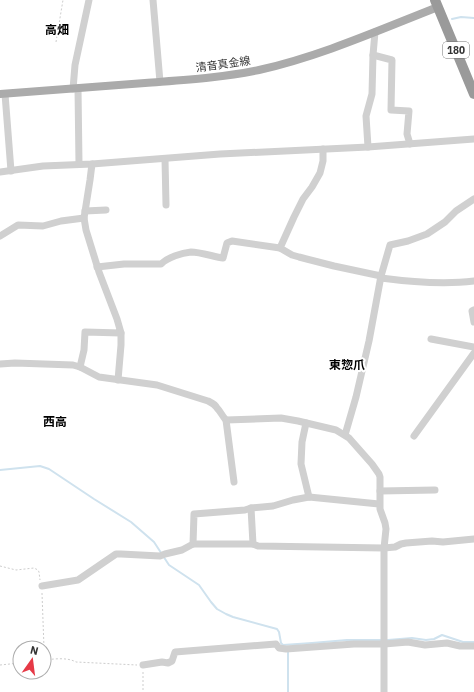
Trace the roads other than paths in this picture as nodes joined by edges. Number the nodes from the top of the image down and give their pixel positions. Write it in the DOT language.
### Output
graph roads {
  1 [pos="89,0"];
  2 [pos="153,0"];
  3 [pos="437,4"];
  4 [pos="375,32"];
  5 [pos="373,55"];
  6 [pos="471,75"];
  7 [pos="160,82"];
  8 [pos="75,89"];
  9 [pos="2,94"];
  10 [pos="474,94"];
  11 [pos="474,139"];
  12 [pos="410,144"];
  13 [pos="368,147"];
  14 [pos="322,149"];
  15 [pos="164,159"];
  16 [pos="79,164"];
  17 [pos="92,164"];
  18 [pos="11,171"];
  19 [pos="0,172"];
  20 [pos="474,199"];
  21 [pos="166,204"];
  22 [pos="106,210"];
  23 [pos="85,215"];
  24 [pos="0,236"];
  25 [pos="280,248"];
  26 [pos="98,267"];
  27 [pos="381,277"];
  28 [pos="474,281"];
  29 [pos="474,310"];
  30 [pos="474,322"];
  31 [pos="121,333"];
  32 [pos="431,339"];
  33 [pos="474,347"];
  34 [pos="474,353"];
  35 [pos="0,364"];
  36 [pos="80,368"];
  37 [pos="118,380"];
  38 [pos="226,420"];
  39 [pos="306,423"];
  40 [pos="345,435"];
  41 [pos="414,436"];
  42 [pos="234,482"];
  43 [pos="434,490"];
  44 [pos="380,491"];
  45 [pos="309,497"];
  46 [pos="379,504"];
  47 [pos="251,508"];
  48 [pos="474,539"];
  49 [pos="193,544"];
  50 [pos="253,544"];
  51 [pos="384,548"];
  52 [pos="42,586"];
  53 [pos="384,644"];
  54 [pos="474,646"];
  55 [pos="143,665"];
  56 [pos="384,692"];
  1 -- 8 [label="street"];
  2 -- 7 [label="street"];
  3 -- 4 [label="main road, 清音真金線"];
  3 -- 6 [label="highway, 180"];
  4 -- 5 [label="street"];
  4 -- 7 [label="main road, 清音真金線"];
  5 -- 12 [label="street"];
  5 -- 13 [label="street"];
  6 -- 10 [label="highway, 180"];
  7 -- 8 [label="main road, 清音真金線"];
  8 -- 9 [label="main road, 清音真金線"];
  8 -- 16 [label="street"];
  9 -- 18 [label="street"];
  11 -- 12 [label="street"];
  12 -- 13 [label="street"];
  13 -- 14 [label="street"];
  14 -- 15 [label="street"];
  14 -- 25 [label="street"];
  15 -- 17 [label="street"];
  15 -- 21 [label="street"];
  16 -- 17 [label="street"];
  16 -- 18 [label="street"];
  17 -- 23 [label="street"];
  18 -- 19 [label="street"];
  20 -- 27 [label="street"];
  22 -- 23 [label="street"];
  23 -- 24 [label="street"];
  23 -- 26 [label="street"];
  25 -- 26 [label="street"];
  25 -- 27 [label="street"];
  26 -- 31 [label="street"];
  27 -- 28 [label="street"];
  27 -- 40 [label="street"];
  29 -- 30 [label="street"];
  31 -- 36 [label="street"];
  31 -- 37 [label="street"];
  32 -- 33 [label="street"];
  34 -- 41 [label="street"];
  35 -- 36 [label="street"];
  36 -- 37 [label="street"];
  37 -- 38 [label="street"];
  38 -- 39 [label="street"];
  38 -- 42 [label="street"];
  39 -- 40 [label="street"];
  39 -- 45 [label="street"];
  40 -- 44 [label="street"];
  43 -- 44 [label="street"];
  44 -- 46 [label="street"];
  45 -- 46 [label="street"];
  45 -- 47 [label="street"];
  46 -- 51 [label="street"];
  47 -- 49 [label="street"];
  47 -- 50 [label="street"];
  48 -- 51 [label="street"];
  49 -- 50 [label="street"];
  49 -- 52 [label="street"];
  50 -- 51 [label="street"];
  51 -- 53 [label="street"];
  53 -- 54 [label="street"];
  53 -- 55 [label="street"];
  53 -- 56 [label="street"];
}
